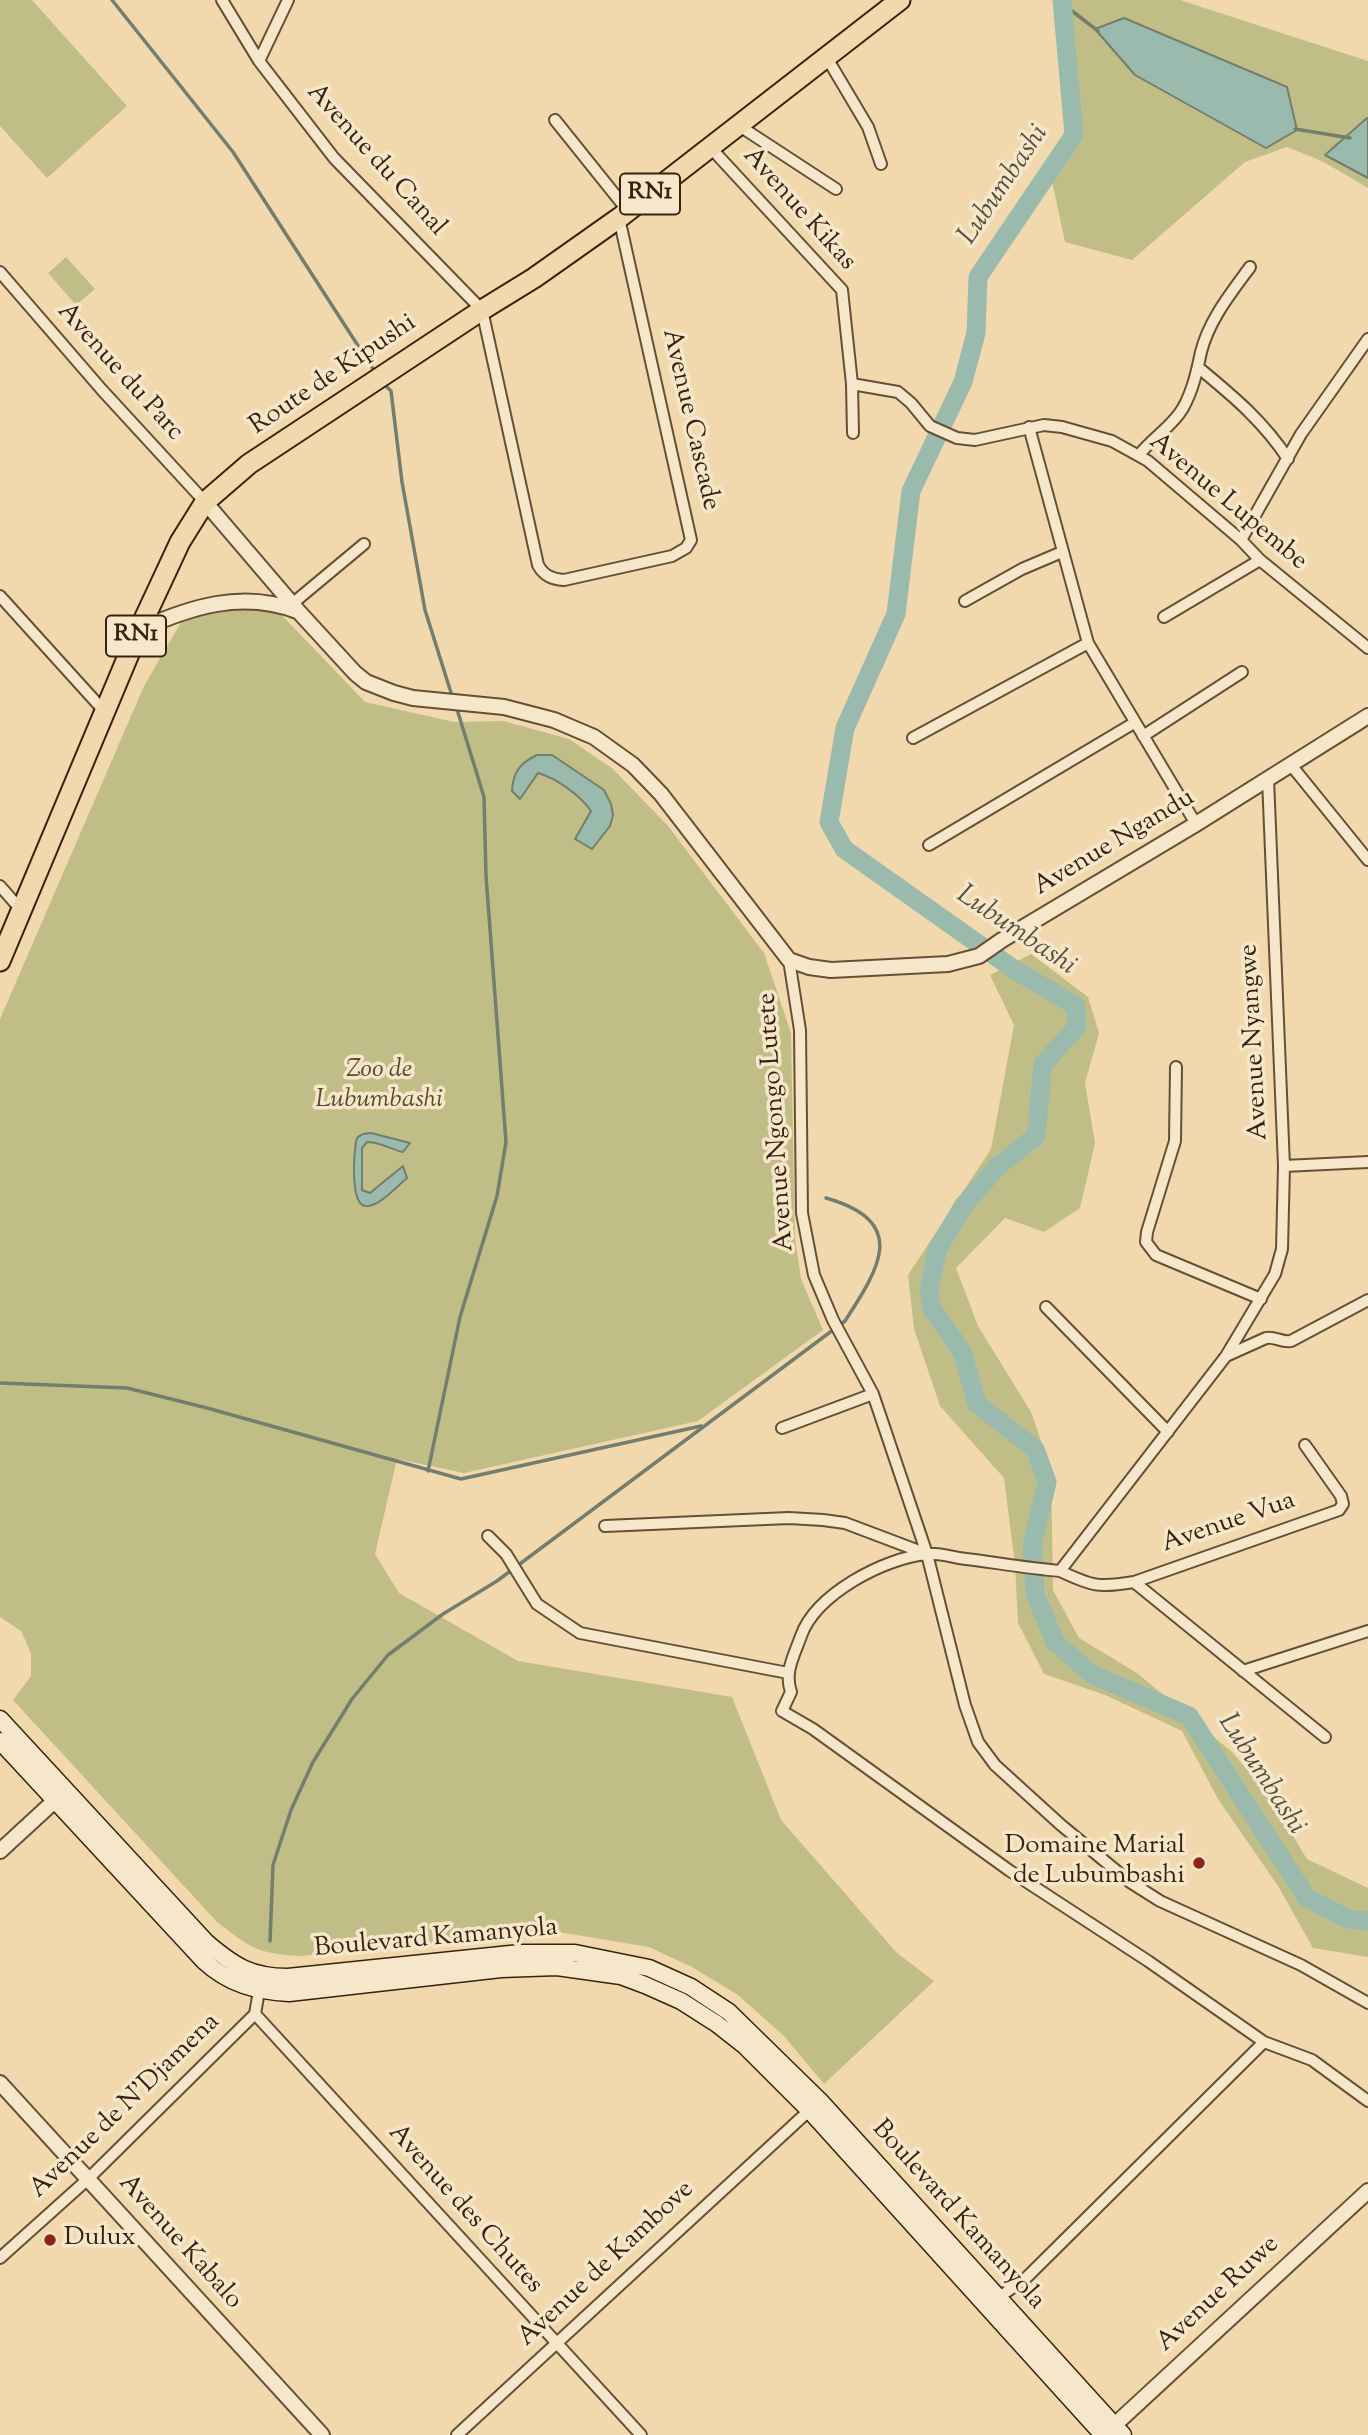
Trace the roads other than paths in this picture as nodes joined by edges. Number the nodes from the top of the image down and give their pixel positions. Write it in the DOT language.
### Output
graph roads {
  1 [pos="222,0"];
  2 [pos="288,0"];
  3 [pos="900,0"];
  4 [pos="827,58"];
  5 [pos="259,61"];
  6 [pos="555,120"];
  7 [pos="737,125"];
  8 [pos="710,147"];
  9 [pos="881,164"];
  10 [pos="836,190"];
  11 [pos="624,215"];
  12 [pos="1250,267"];
  13 [pos="0,272"];
  14 [pos="482,310"];
  15 [pos="1368,339"];
  16 [pos="1199,368"];
  17 [pos="852,384"];
  18 [pos="1029,428"];
  19 [pos="853,433"];
  20 [pos="1139,455"];
  21 [pos="1288,458"];
  22 [pos="205,502"];
  23 [pos="1241,540"];
  24 [pos="364,544"];
  25 [pos="1062,552"];
  26 [pos="1260,560"];
  27 [pos="0,596"];
  28 [pos="965,601"];
  29 [pos="295,608"];
  30 [pos="1164,617"];
  31 [pos="139,630"];
  32 [pos="1088,643"];
  33 [pos="1368,648"];
  34 [pos="1242,672"];
  35 [pos="105,712"];
  36 [pos="1368,716"];
  37 [pos="1135,723"];
  38 [pos="1143,736"];
  39 [pos="913,738"];
  40 [pos="1291,765"];
  41 [pos="1268,779"];
  42 [pos="1196,824"];
  43 [pos="929,845"];
  44 [pos="1368,860"];
  45 [pos="0,886"];
  46 [pos="22,911"];
  47 [pos="789,960"];
  48 [pos="0,961"];
  49 [pos="1176,1067"];
  50 [pos="1368,1161"];
  51 [pos="1284,1166"];
  52 [pos="1261,1299"];
  53 [pos="1366,1303"];
  54 [pos="1046,1307"];
  55 [pos="1226,1356"];
  56 [pos="873,1394"];
  57 [pos="782,1427"];
  58 [pos="1168,1432"];
  59 [pos="1305,1445"];
  60 [pos="605,1526"];
  61 [pos="488,1536"];
  62 [pos="927,1554"];
  63 [pos="1058,1571"];
  64 [pos="1134,1582"];
  65 [pos="1368,1632"];
  66 [pos="1244,1671"];
  67 [pos="788,1673"];
  68 [pos="0,1720"];
  69 [pos="1325,1737"];
  70 [pos="0,1741"];
  71 [pos="60,1796"];
  72 [pos="0,1851"];
  73 [pos="261,1983"];
  74 [pos="1368,2003"];
  75 [pos="255,2014"];
  76 [pos="1264,2042"];
  77 [pos="0,2083"];
  78 [pos="1368,2101"];
  79 [pos="814,2106"];
  80 [pos="88,2179"];
  81 [pos="1368,2191"];
  82 [pos="0,2258"];
  83 [pos="998,2298"];
  84 [pos="555,2343"];
  85 [pos="1111,2433"];
  86 [pos="322,2435"];
  87 [pos="457,2435"];
  88 [pos="641,2435"];
  1 -- 5 [label="street, Avenue du Canal"];
  2 -- 5 [label="street"];
  3 -- 4 [label="highway, Route de Kipushi / RN1"];
  4 -- 7 [label="highway, Route de Kipushi / RN1"];
  4 -- 9 [label="street"];
  5 -- 14 [label="street, Avenue du Canal"];
  6 -- 11 [label="street"];
  7 -- 8 [label="highway, Route de Kipushi / RN1"];
  7 -- 10 [label="street"];
  8 -- 11 [label="highway, Route de Kipushi / RN1"];
  8 -- 17 [label="street, Avenue Kikas"];
  11 -- 14 [label="highway, Route de Kipushi / RN1"];
  11 -- 14 [label="street, Avenue Cascade"];
  12 -- 16 [label="street"];
  13 -- 22 [label="street, Avenue du Parc"];
  14 -- 22 [label="highway, Route de Kipushi / RN1"];
  15 -- 21 [label="street"];
  16 -- 20 [label="street"];
  16 -- 21 [label="street"];
  17 -- 18 [label="street, Avenue Lupembe"];
  17 -- 19 [label="street, Avenue Kikas"];
  18 -- 20 [label="street, Avenue Lupembe"];
  18 -- 25 [label="street"];
  20 -- 23 [label="street, Avenue Lupembe"];
  21 -- 23 [label="street"];
  22 -- 29 [label="street, Avenue Ngongo Lutete"];
  22 -- 31 [label="highway, Route de Kipushi / RN1"];
  23 -- 26 [label="street, Avenue Lupembe"];
  24 -- 29 [label="street"];
  25 -- 28 [label="street"];
  25 -- 32 [label="street"];
  26 -- 30 [label="street"];
  26 -- 33 [label="street, Avenue Lupembe"];
  27 -- 35 [label="street"];
  29 -- 31 [label="street"];
  29 -- 47 [label="street, Avenue Ngongo Lutete"];
  31 -- 35 [label="highway, Route de Kipushi / RN1"];
  32 -- 37 [label="street"];
  32 -- 39 [label="street"];
  34 -- 38 [label="street"];
  35 -- 46 [label="highway, Route de Kipushi / RN1"];
  36 -- 40 [label="street, Avenue Ngandu"];
  37 -- 38 [label="street"];
  37 -- 43 [label="street"];
  38 -- 42 [label="street"];
  40 -- 41 [label="street, Avenue Ngandu"];
  40 -- 44 [label="street"];
  41 -- 42 [label="street, Avenue Ngandu"];
  41 -- 51 [label="street, Avenue Nyangwe"];
  42 -- 47 [label="street, Avenue Ngandu"];
  45 -- 46 [label="street"];
  46 -- 48 [label="highway, Route de Kipushi / RN1"];
  47 -- 56 [label="street, Avenue Ngongo Lutete"];
  49 -- 52 [label="street"];
  50 -- 51 [label="street"];
  51 -- 52 [label="street, Avenue Nyangwe"];
  52 -- 55 [label="street, Avenue Nyangwe"];
  53 -- 55 [label="street"];
  54 -- 58 [label="street"];
  55 -- 58 [label="street, Avenue Nyangwe"];
  56 -- 57 [label="street"];
  56 -- 62 [label="street, Avenue Ngongo Lutete"];
  58 -- 63 [label="street, Avenue Nyangwe"];
  59 -- 64 [label="street, Avenue Vua"];
  60 -- 62 [label="street"];
  61 -- 67 [label="street"];
  62 -- 63 [label="street, Avenue Vua"];
  62 -- 67 [label="street"];
  62 -- 74 [label="street, Avenue Ngongo Lutete"];
  63 -- 64 [label="street, Avenue Vua"];
  64 -- 66 [label="street"];
  65 -- 66 [label="street"];
  66 -- 69 [label="street"];
  67 -- 76 [label="street"];
  68 -- 71 [label="main road, Boulevard Kamanyola"];
  70 -- 71 [label="main road, Boulevard Kamanyola"];
  71 -- 72 [label="street"];
  71 -- 73 [label="main road, Boulevard Kamanyola"];
  73 -- 75 [label="street, Avenue de N'Djamena"];
  73 -- 79 [label="main road, Boulevard Kamanyola"];
  75 -- 80 [label="street, Avenue de N'Djamena"];
  75 -- 84 [label="street, Avenue des Chutes"];
  76 -- 78 [label="street"];
  76 -- 83 [label="street"];
  77 -- 80 [label="street, Avenue Kabalo"];
  79 -- 83 [label="main road, Boulevard Kamanyola"];
  79 -- 84 [label="street, Avenue de Kambove"];
  79 -- 85 [label="main road, Boulevard Kamanyola"];
  80 -- 82 [label="street, Avenue de N'Djamena"];
  80 -- 86 [label="street, Avenue Kabalo"];
  81 -- 85 [label="street, Avenue Ruwe"];
  83 -- 85 [label="main road, Boulevard Kamanyola"];
  84 -- 87 [label="street, Avenue de Kambove"];
  84 -- 88 [label="street, Avenue des Chutes"];
}
